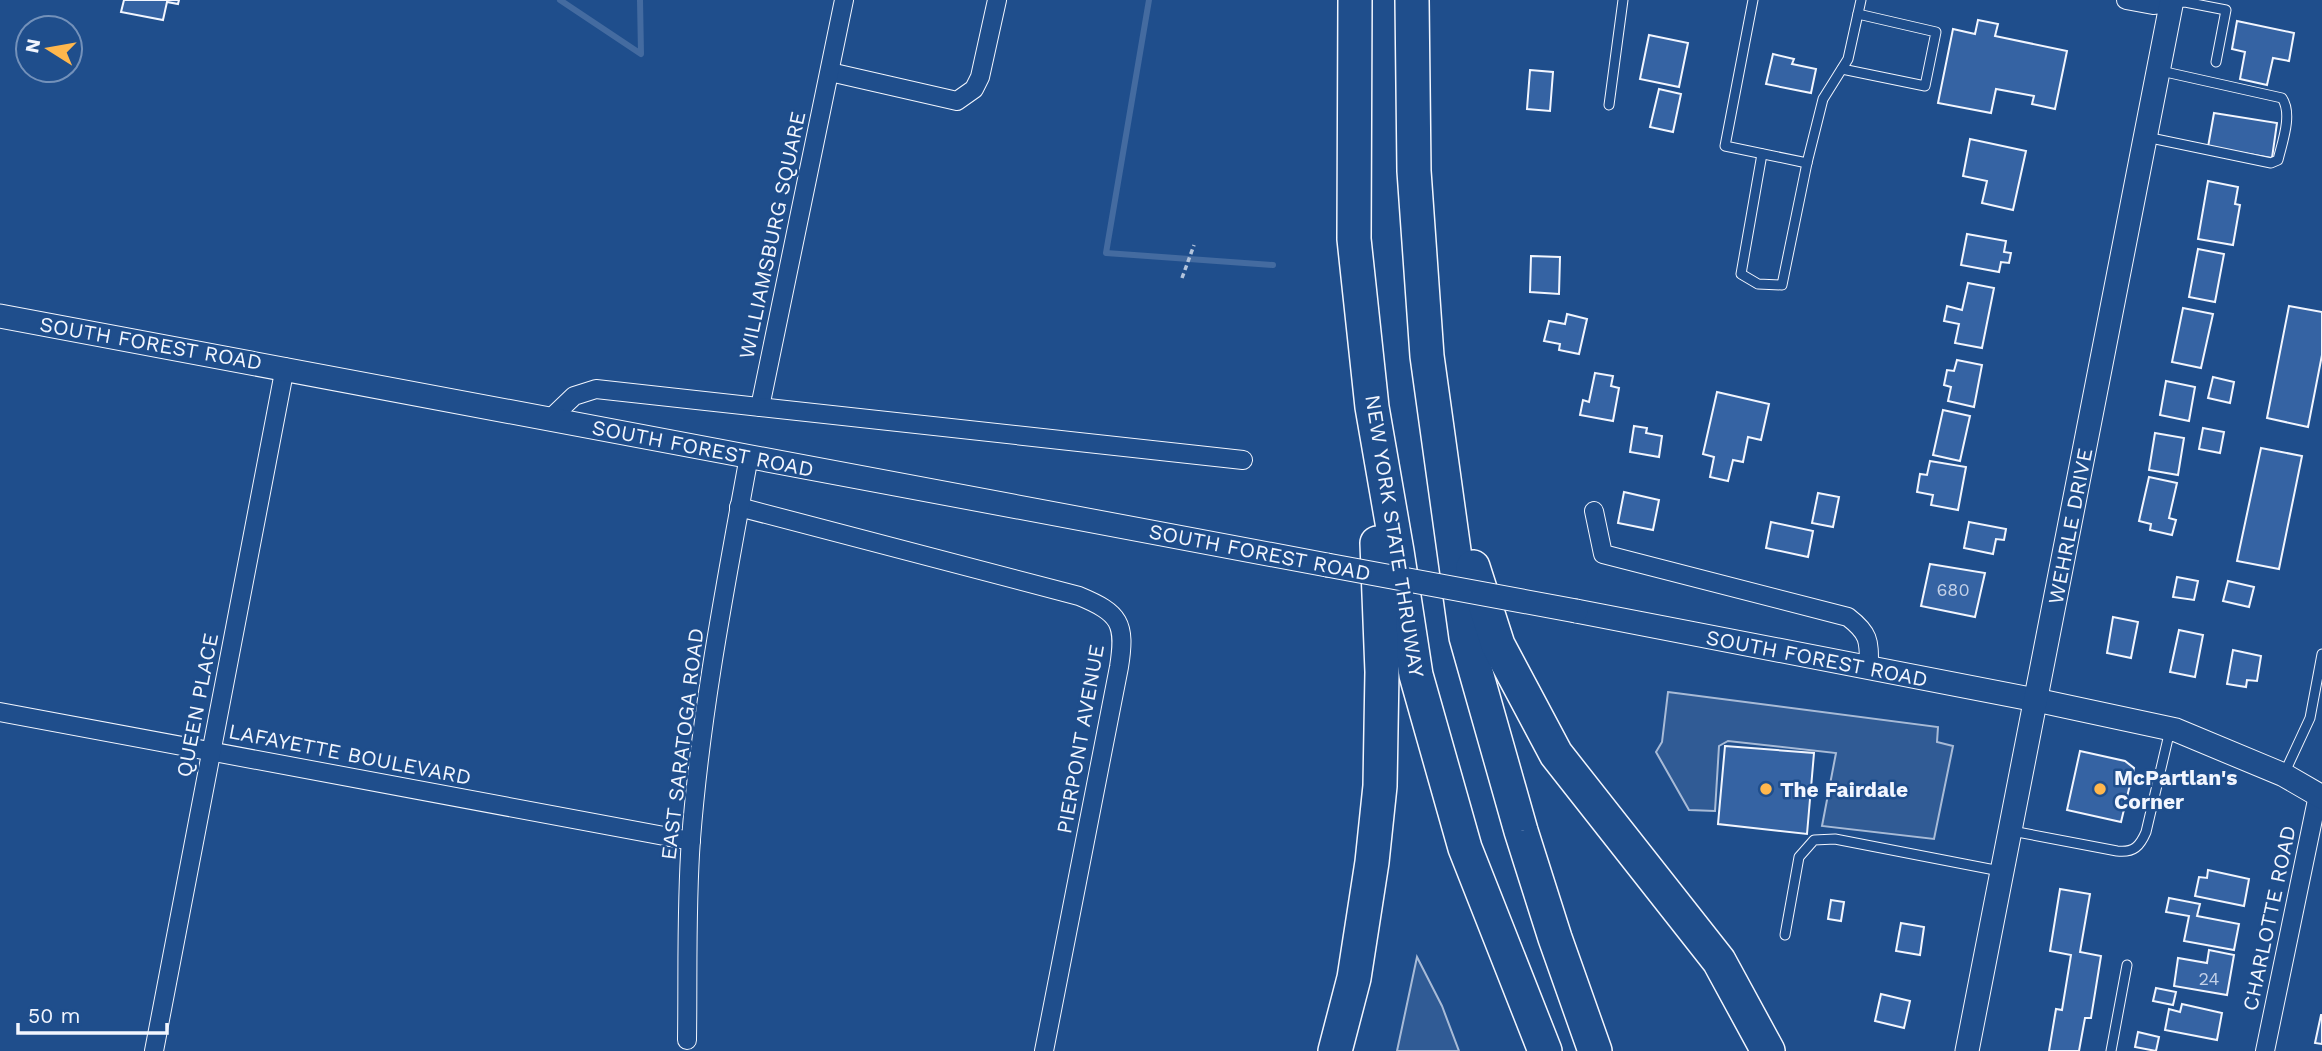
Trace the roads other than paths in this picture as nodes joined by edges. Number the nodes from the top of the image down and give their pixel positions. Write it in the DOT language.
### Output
graph roads {
  1 [pos="844,0"];
  2 [pos="997,0"];
  3 [pos="1355,0"];
  4 [pos="1412,0"];
  5 [pos="1623,0"];
  6 [pos="1753,0"];
  7 [pos="1861,0"];
  8 [pos="2126,0"];
  9 [pos="2171,1"];
  10 [pos="1858,14"];
  11 [pos="2216,62"];
  12 [pos="1842,69"];
  13 [pos="2159,70"];
  14 [pos="830,72"];
  15 [pos="1609,105"];
  16 [pos="2146,137"];
  17 [pos="1762,154"];
  18 [pos="1807,163"];
  19 [pos="0,316"];
  20 [pos="285,368"];
  21 [pos="760,407"];
  22 [pos="1372,407"];
  23 [pos="550,419"];
  24 [pos="749,456"];
  25 [pos="1243,460"];
  26 [pos="1447,488"];
  27 [pos="739,507"];
  28 [pos="1594,511"];
  29 [pos="1402,579"];
  30 [pos="2322,654"];
  31 [pos="1869,668"];
  32 [pos="2036,699"];
  33 [pos="0,712"];
  34 [pos="2173,729"];
  35 [pos="212,751"];
  36 [pos="2284,775"];
  37 [pos="2320,796"];
  38 [pos="2010,831"];
  39 [pos="691,841"];
  40 [pos="2002,871"];
  41 [pos="1785,935"];
  42 [pos="2127,965"];
  43 [pos="687,1040"];
  44 [pos="154,1051"];
  45 [pos="1044,1051"];
  46 [pos="1335,1051"];
  47 [pos="1545,1051"];
  48 [pos="1595,1051"];
  49 [pos="1768,1051"];
  50 [pos="1967,1051"];
  51 [pos="2111,1051"];
  52 [pos="2265,1051"];
  1 -- 14 [label="street, WILLIAMSBURG SQUARE"];
  2 -- 14 [label="street"];
  3 -- 22 [label="highway, NEW YORK STATE THRUWAY"];
  4 -- 26 [label="highway"];
  5 -- 15 [label="lane"];
  6 -- 17 [label="lane"];
  7 -- 10 [label="lane"];
  8 -- 9 [label="street"];
  9 -- 11 [label="lane"];
  9 -- 13 [label="street, WEHRLE DRIVE"];
  10 -- 12 [label="lane"];
  10 -- 12 [label="lane"];
  12 -- 18 [label="lane"];
  13 -- 16 [label="street, WEHRLE DRIVE"];
  13 -- 16 [label="lane"];
  14 -- 21 [label="street, WILLIAMSBURG SQUARE"];
  16 -- 32 [label="street, WEHRLE DRIVE"];
  17 -- 18 [label="lane"];
  17 -- 18 [label="lane"];
  19 -- 20 [label="street, SOUTH FOREST ROAD"];
  20 -- 23 [label="street, SOUTH FOREST ROAD"];
  20 -- 35 [label="street, QUEEN PLACE"];
  21 -- 23 [label="street, SOUTH FOREST ROAD"];
  21 -- 25 [label="street, SOUTH FOREST ROAD"];
  22 -- 29 [label="highway, NEW YORK STATE THRUWAY"];
  22 -- 46 [label="highway"];
  23 -- 24 [label="street, SOUTH FOREST ROAD"];
  24 -- 27 [label="street, EAST SARATOGA ROAD"];
  24 -- 29 [label="street, SOUTH FOREST ROAD, bridge"];
  26 -- 48 [label="highway"];
  26 -- 49 [label="highway"];
  27 -- 39 [label="street, EAST SARATOGA ROAD"];
  27 -- 45 [label="street, PIERPONT AVENUE"];
  28 -- 31 [label="street"];
  29 -- 31 [label="street, SOUTH FOREST ROAD, bridge"];
  29 -- 47 [label="highway, NEW YORK STATE THRUWAY"];
  30 -- 36 [label="lane"];
  31 -- 32 [label="street, SOUTH FOREST ROAD"];
  32 -- 34 [label="street, SOUTH FOREST ROAD"];
  32 -- 38 [label="street, WEHRLE DRIVE"];
  33 -- 35 [label="street, LAFAYETTE BOULEVARD"];
  34 -- 36 [label="street, SOUTH FOREST ROAD"];
  34 -- 38 [label="lane"];
  35 -- 39 [label="street, LAFAYETTE BOULEVARD"];
  35 -- 44 [label="street, QUEEN PLACE"];
  36 -- 37 [label="street, SOUTH FOREST ROAD"];
  37 -- 52 [label="street, CHARLOTTE ROAD"];
  38 -- 40 [label="street, WEHRLE DRIVE"];
  39 -- 43 [label="street, EAST SARATOGA ROAD"];
  40 -- 41 [label="lane"];
  40 -- 50 [label="street, WEHRLE DRIVE"];
  42 -- 51 [label="lane"];
}
